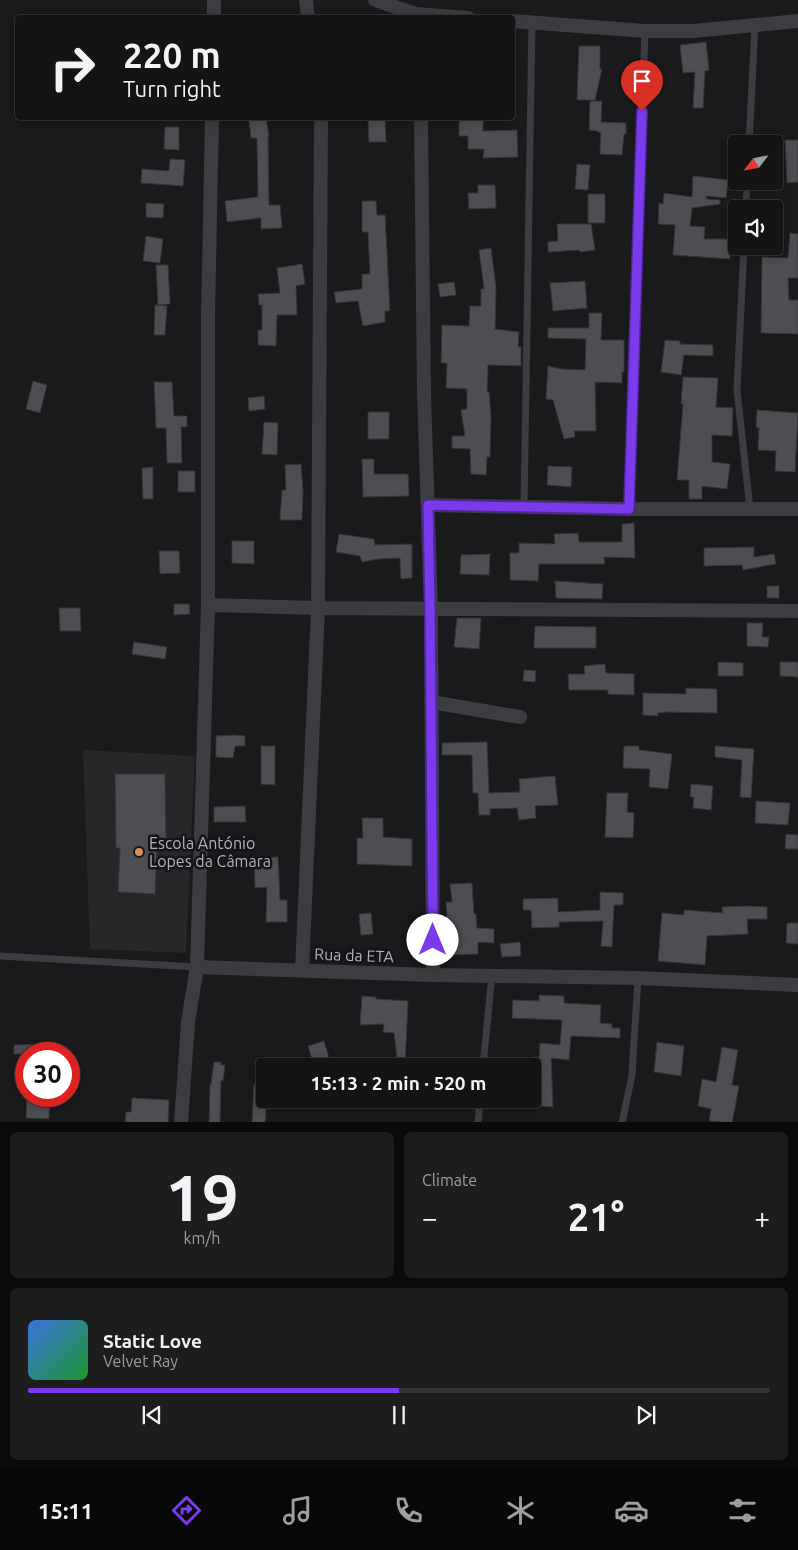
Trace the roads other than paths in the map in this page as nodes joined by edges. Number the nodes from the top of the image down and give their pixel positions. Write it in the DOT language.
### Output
graph roads {
  1 [pos="214,0"];
  2 [pos="306,0"];
  3 [pos="375,0"];
  4 [pos="214,15"];
  5 [pos="308,15"];
  6 [pos="413,15"];
  7 [pos="515,21"];
  8 [pos="798,21"];
  9 [pos="532,22"];
  10 [pos="755,25"];
  11 [pos="645,31"];
  12 [pos="212,120"];
  13 [pos="321,120"];
  14 [pos="421,120"];
  15 [pos="749,135"];
  16 [pos="744,255"];
  17 [pos="428,505"];
  18 [pos="524,507"];
  19 [pos="629,509"];
  20 [pos="750,509"];
  21 [pos="798,509"];
  22 [pos="208,605"];
  23 [pos="318,608"];
  24 [pos="430,609"];
  25 [pos="798,611"];
  26 [pos="431,702"];
  27 [pos="520,717"];
  28 [pos="0,956"];
  29 [pos="197,967"];
  30 [pos="302,971"];
  31 [pos="434,975"];
  32 [pos="492,976"];
  33 [pos="638,978"];
  34 [pos="798,985"];
  35 [pos="484,1058"];
  36 [pos="479,1108"];
  37 [pos="181,1122"];
  38 [pos="478,1122"];
  39 [pos="622,1122"];
  1 -- 4 [label="street"];
  2 -- 5 [label="street"];
  3 -- 6 [label="street"];
  7 -- 9 [label="street"];
  8 -- 10 [label="street"];
  9 -- 11 [label="street"];
  9 -- 18 [label="lane"];
  10 -- 11 [label="street"];
  10 -- 15 [label="lane"];
  11 -- 19 [label="lane"];
  12 -- 22 [label="street"];
  13 -- 23 [label="street"];
  14 -- 17 [label="street"];
  16 -- 20 [label="lane"];
  17 -- 18 [label="street"];
  17 -- 24 [label="street"];
  18 -- 19 [label="street"];
  19 -- 20 [label="street"];
  20 -- 21 [label="street"];
  22 -- 23 [label="street"];
  22 -- 29 [label="street"];
  23 -- 24 [label="street"];
  23 -- 30 [label="street"];
  24 -- 25 [label="street"];
  24 -- 26 [label="street"];
  26 -- 27 [label="street"];
  26 -- 31 [label="street"];
  28 -- 29 [label="lane, Rua da ETA"];
  29 -- 30 [label="street, Rua da ETA"];
  29 -- 37 [label="street"];
  30 -- 31 [label="street, Rua da ETA"];
  31 -- 32 [label="street, Rua da ETA"];
  32 -- 33 [label="street, Rua da ETA"];
  32 -- 35 [label="lane"];
  33 -- 34 [label="street, Rua da ETA"];
  33 -- 39 [label="lane"];
  36 -- 38 [label="lane"];
}
